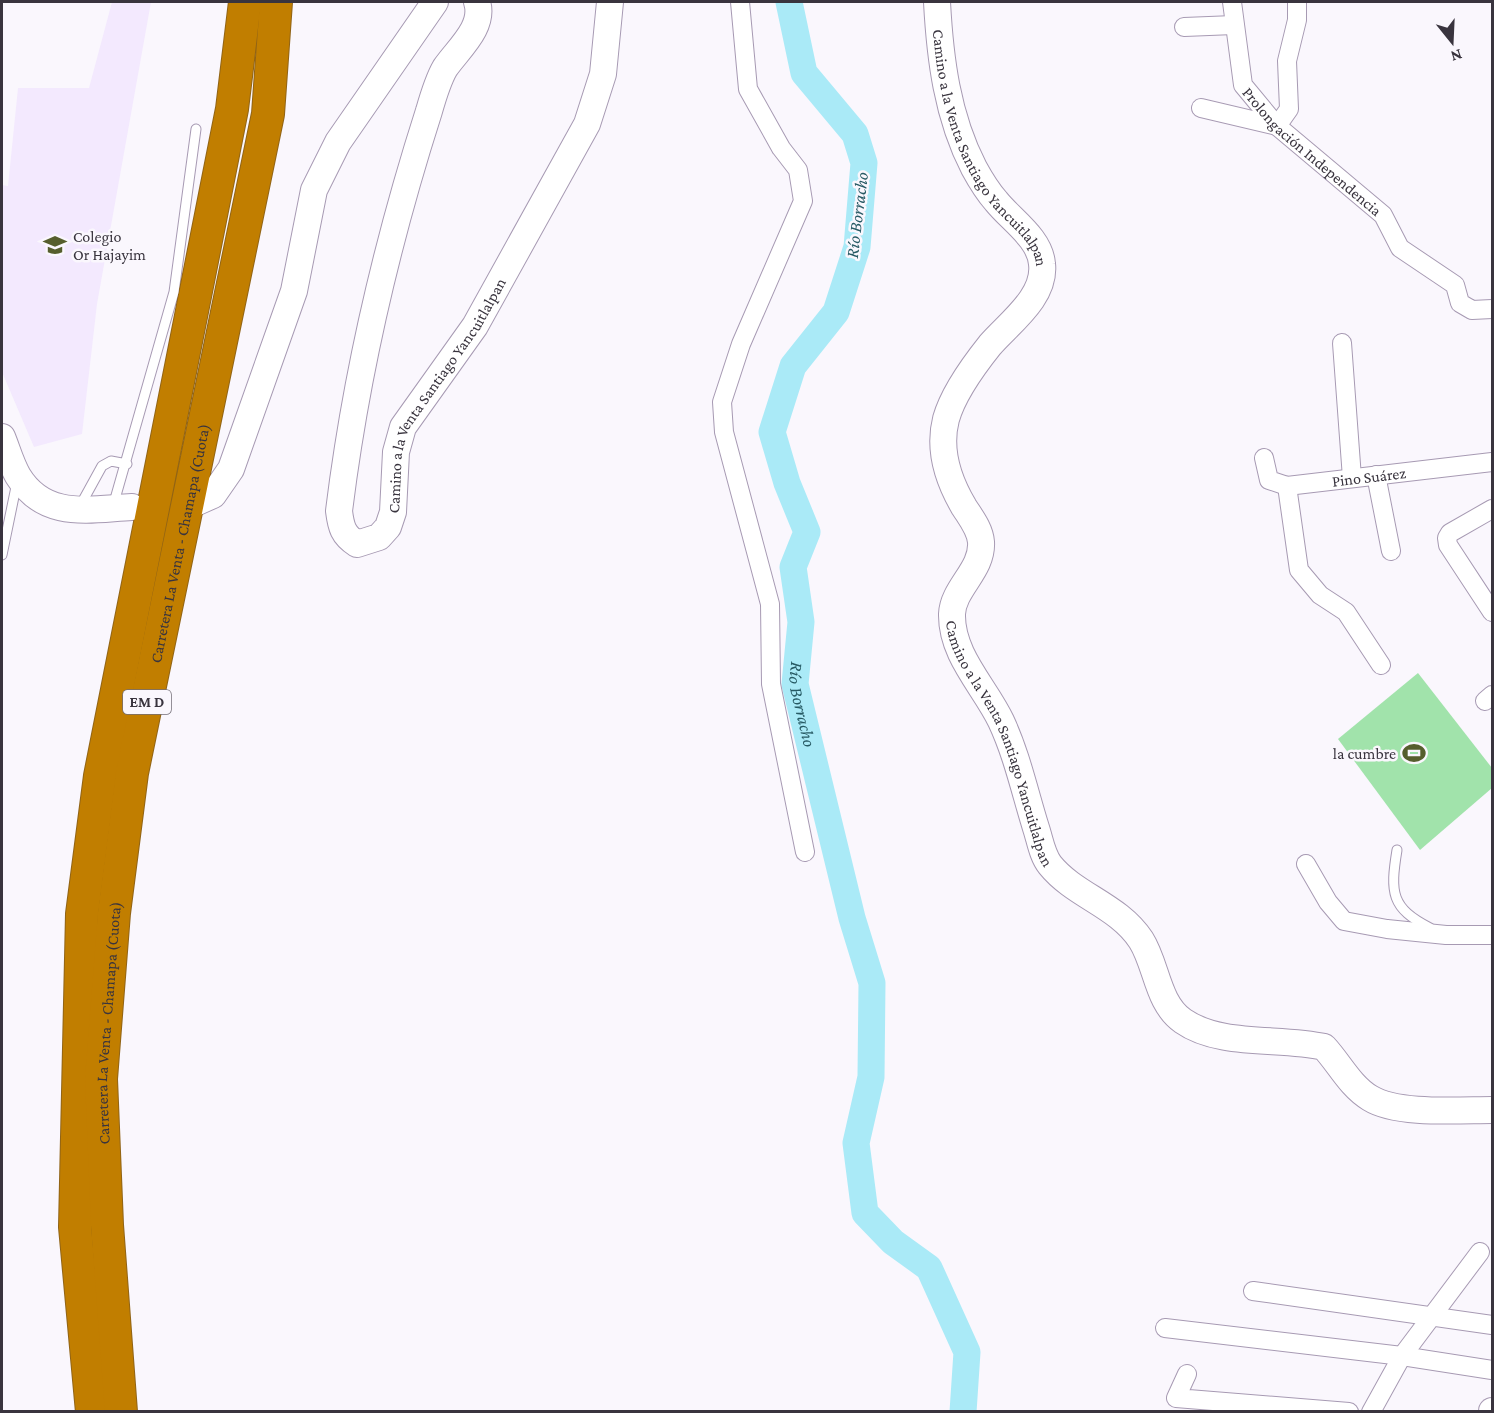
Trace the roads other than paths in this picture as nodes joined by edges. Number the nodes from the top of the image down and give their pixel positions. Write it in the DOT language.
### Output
graph roads {
  1 [pos="245,2"];
  2 [pos="276,2"];
  3 [pos="435,2"];
  4 [pos="477,2"];
  5 [pos="610,2"];
  6 [pos="740,2"];
  7 [pos="937,2"];
  8 [pos="1232,2"];
  9 [pos="1297,2"];
  10 [pos="1234,25"];
  11 [pos="1184,27"];
  12 [pos="1201,108"];
  13 [pos="1277,126"];
  14 [pos="196,129"];
  15 [pos="1492,309"];
  16 [pos="1342,343"];
  17 [pos="2,437"];
  18 [pos="1264,458"];
  19 [pos="1492,463"];
  20 [pos="127,464"];
  21 [pos="1376,475"];
  22 [pos="18,476"];
  23 [pos="1352,478"];
  24 [pos="1287,486"];
  25 [pos="195,503"];
  26 [pos="122,508"];
  27 [pos="1492,509"];
  28 [pos="78,510"];
  29 [pos="1391,551"];
  30 [pos="2,555"];
  31 [pos="1492,612"];
  32 [pos="1382,664"];
  33 [pos="1397,850"];
  34 [pos="805,852"];
  35 [pos="1306,864"];
  36 [pos="1446,935"];
  37 [pos="1492,935"];
  38 [pos="1492,1110"];
  39 [pos="1480,1252"];
  40 [pos="1253,1292"];
  41 [pos="1433,1317"];
  42 [pos="1492,1325"];
  43 [pos="1165,1328"];
  44 [pos="1402,1356"];
  45 [pos="1492,1370"];
  46 [pos="1187,1374"];
  47 [pos="92,1412"];
  48 [pos="121,1412"];
  49 [pos="1349,1412"];
  50 [pos="1371,1412"];
  1 -- 47 [label="highway, Carretera La Venta - Chamapa (Cuota) / EM D"];
  2 -- 48 [label="highway, Carretera La Venta - Chamapa (Cuota) / EM D"];
  3 -- 25 [label="main road"];
  4 -- 5 [label="main road, Camino a la Venta Santiago Yancuitlalpan"];
  6 -- 34 [label="street"];
  7 -- 38 [label="main road, Camino a la Venta Santiago Yancuitlalpan"];
  8 -- 10 [label="street, Prolongación Independencia"];
  9 -- 13 [label="street"];
  10 -- 11 [label="street"];
  10 -- 13 [label="street, Prolongación Independencia"];
  12 -- 13 [label="street"];
  13 -- 15 [label="street, Prolongación Independencia"];
  14 -- 20 [label="lane"];
  16 -- 23 [label="street"];
  17 -- 22 [label="main road"];
  18 -- 24 [label="street"];
  19 -- 21 [label="street, Pino Suárez"];
  20 -- 26 [label="lane"];
  20 -- 28 [label="lane"];
  21 -- 23 [label="street, Pino Suárez"];
  21 -- 29 [label="street"];
  22 -- 28 [label="main road"];
  22 -- 30 [label="lane"];
  23 -- 24 [label="street, Pino Suárez"];
  24 -- 32 [label="street"];
  26 -- 28 [label="main road"];
  27 -- 31 [label="street"];
  33 -- 36 [label="lane"];
  35 -- 36 [label="street"];
  36 -- 37 [label="street"];
  39 -- 41 [label="street"];
  40 -- 41 [label="street"];
  41 -- 42 [label="street"];
  41 -- 44 [label="street"];
  43 -- 44 [label="street"];
  44 -- 45 [label="street"];
  44 -- 50 [label="street"];
  46 -- 49 [label="street"];
}
